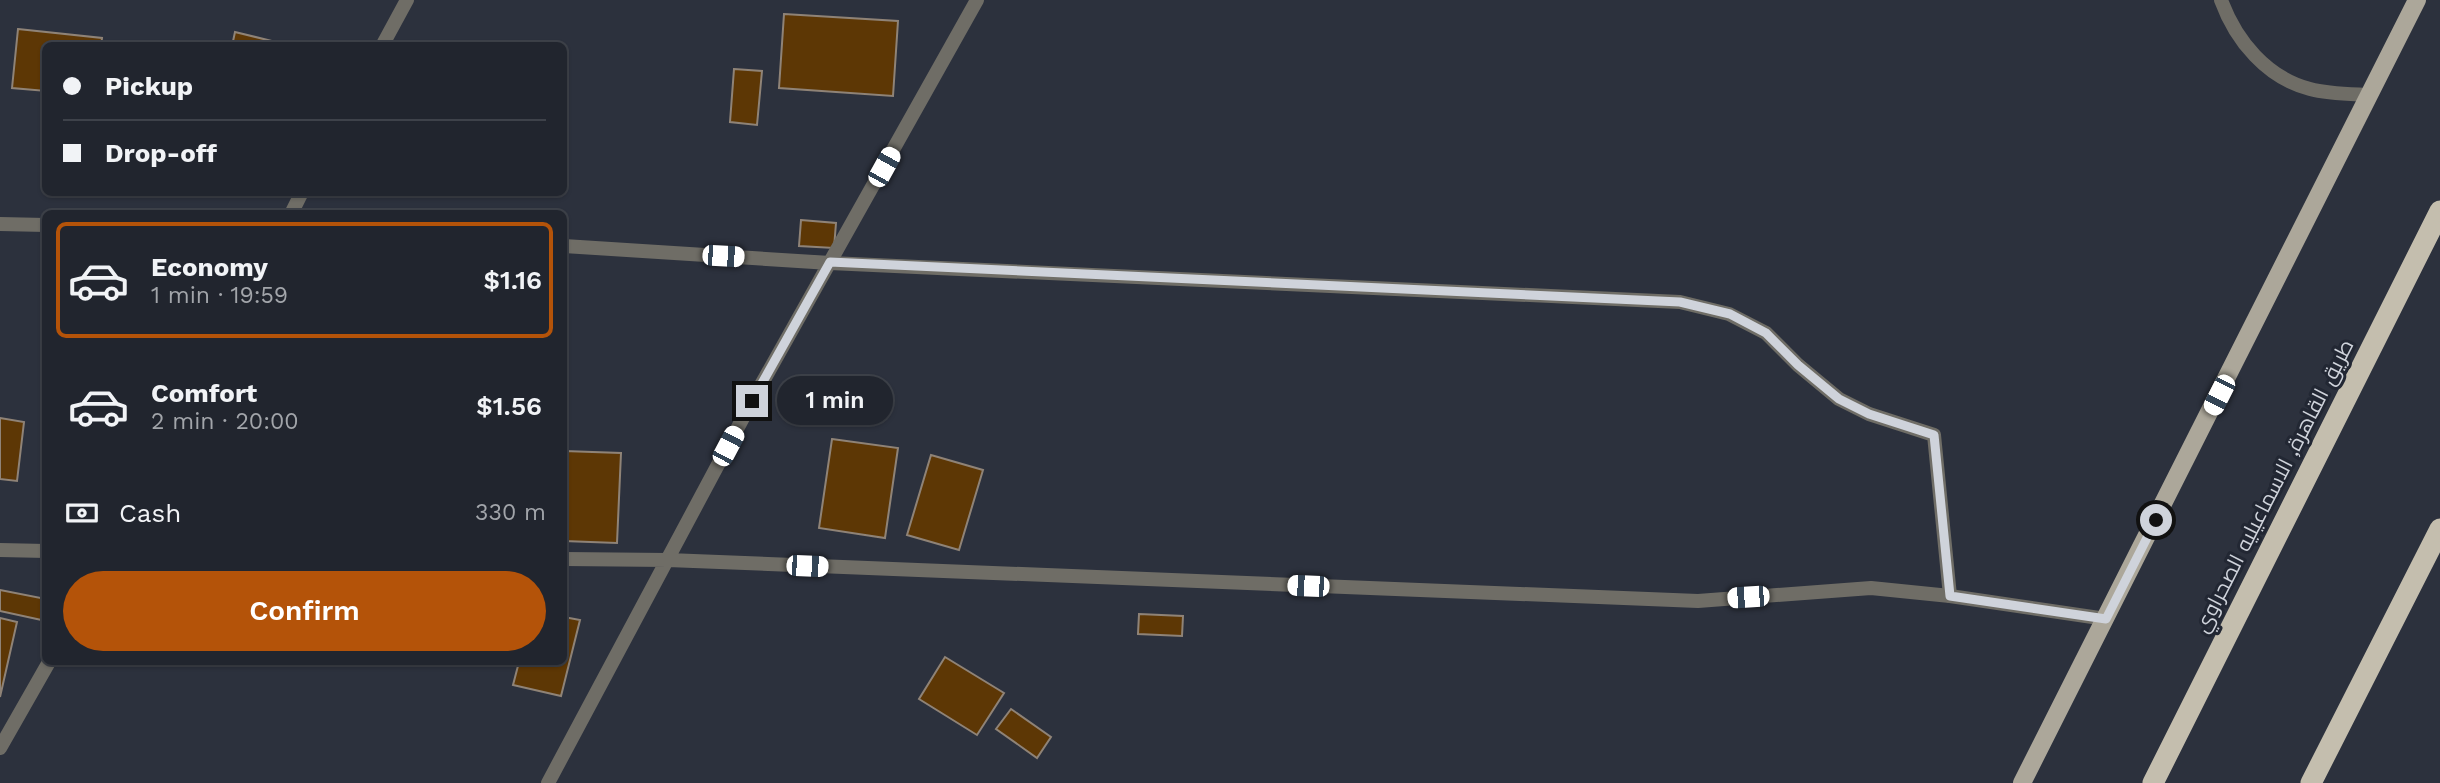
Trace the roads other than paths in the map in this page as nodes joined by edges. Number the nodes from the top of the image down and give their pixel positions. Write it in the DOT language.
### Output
graph roads {
  1 [pos="407,0"];
  2 [pos="977,0"];
  3 [pos="2221,0"];
  4 [pos="2417,0"];
  5 [pos="384,42"];
  6 [pos="2370,95"];
  7 [pos="2440,211"];
  8 [pos="0,224"];
  9 [pos="42,225"];
  10 [pos="567,246"];
  11 [pos="830,262"];
  12 [pos="2440,529"];
  13 [pos="0,550"];
  14 [pos="42,551"];
  15 [pos="567,559"];
  16 [pos="668,560"];
  17 [pos="1950,596"];
  18 [pos="2106,619"];
  19 [pos="47,665"];
  20 [pos="0,748"];
  21 [pos="548,783"];
  22 [pos="2022,783"];
  23 [pos="2153,783"];
  24 [pos="2311,783"];
  1 -- 5 [label="street"];
  2 -- 11 [label="street"];
  3 -- 6 [label="street"];
  4 -- 6 [label="main road"];
  6 -- 18 [label="main road"];
  7 -- 23 [label="highway, طريق القاهرة, الاسماعيليه الصحراوي"];
  8 -- 9 [label="street"];
  10 -- 11 [label="street"];
  11 -- 16 [label="street"];
  11 -- 17 [label="street"];
  12 -- 24 [label="highway"];
  13 -- 14 [label="street"];
  15 -- 16 [label="street"];
  16 -- 17 [label="street"];
  16 -- 21 [label="street"];
  17 -- 18 [label="street"];
  18 -- 22 [label="main road"];
  19 -- 20 [label="street"];
}
